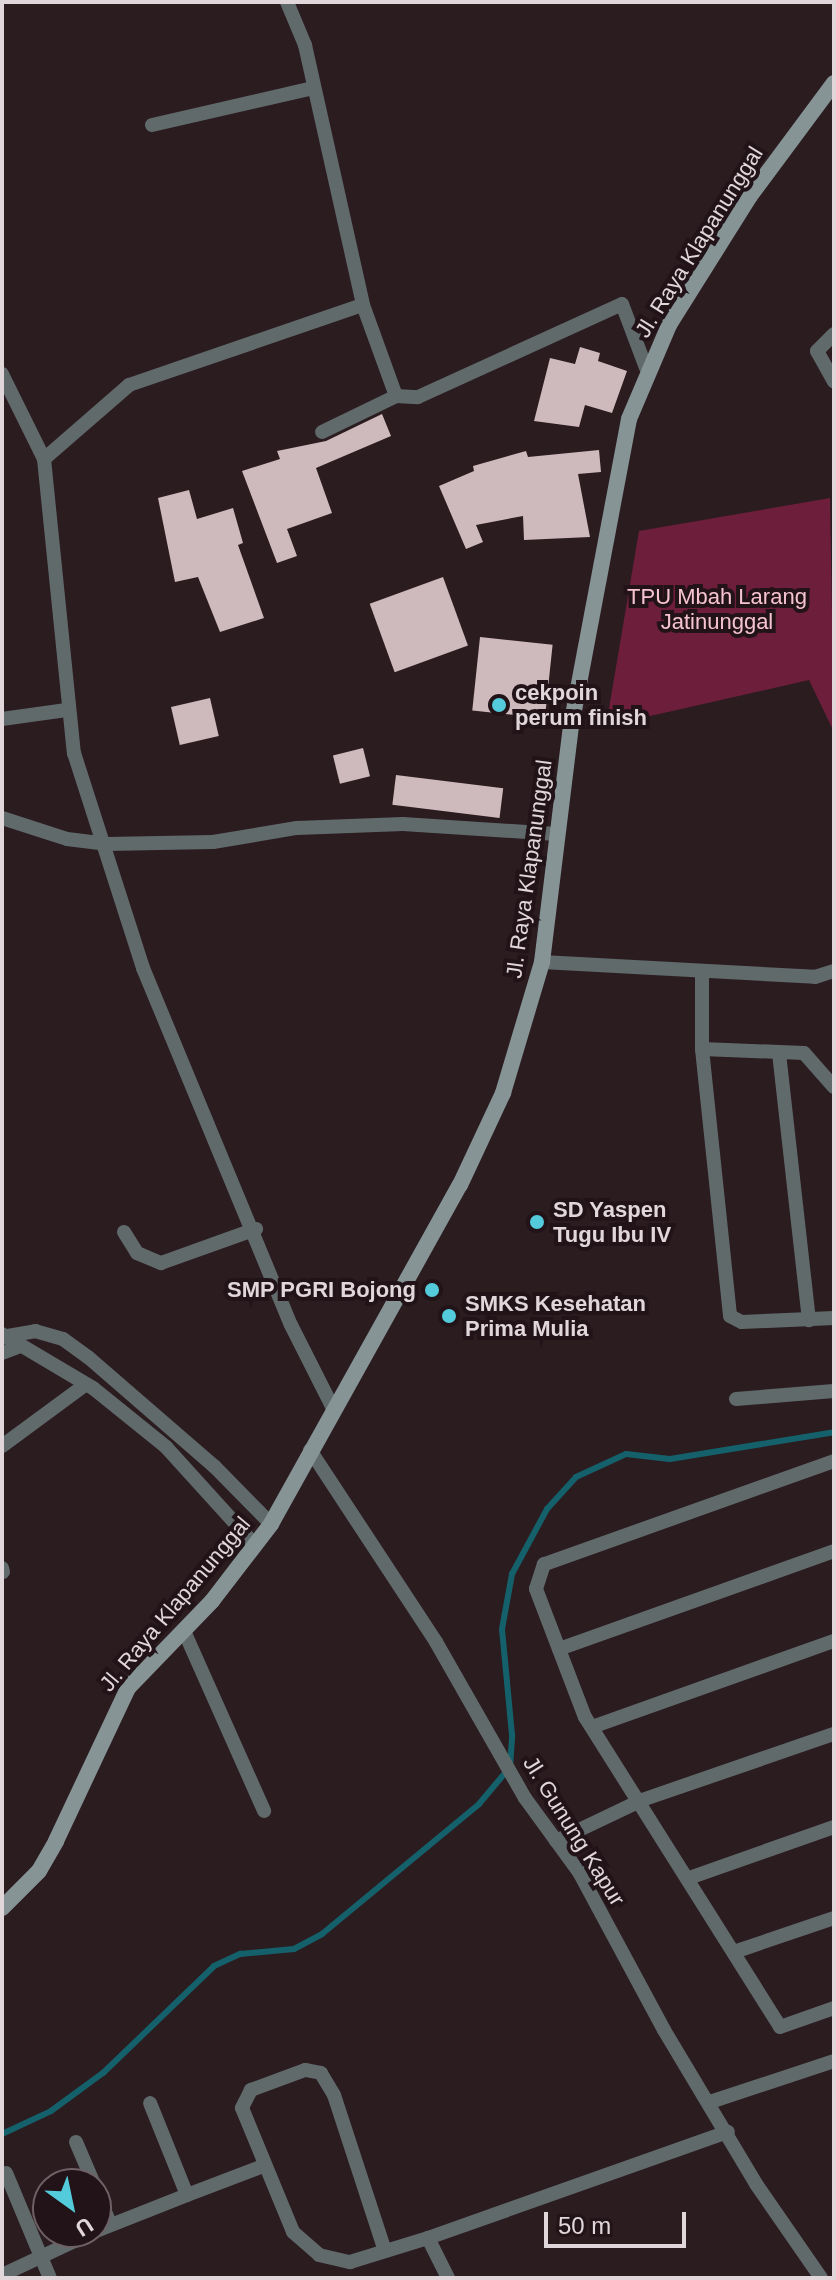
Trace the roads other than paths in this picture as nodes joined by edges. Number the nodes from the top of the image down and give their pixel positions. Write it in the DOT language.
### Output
graph roads {
  1 [pos="287,2"];
  2 [pos="834,83"];
  3 [pos="314,88"];
  4 [pos="152,125"];
  5 [pos="363,305"];
  6 [pos="834,334"];
  7 [pos="646,368"];
  8 [pos="2,374"];
  9 [pos="834,382"];
  10 [pos="396,396"];
  11 [pos="322,432"];
  12 [pos="44,459"];
  13 [pos="66,710"];
  14 [pos="2,719"];
  15 [pos="2,818"];
  16 [pos="557,834"];
  17 [pos="106,844"];
  18 [pos="542,962"];
  19 [pos="834,971"];
  20 [pos="702,974"];
  21 [pos="702,1049"];
  22 [pos="779,1053"];
  23 [pos="834,1087"];
  24 [pos="256,1229"];
  25 [pos="124,1232"];
  26 [pos="834,1318"];
  27 [pos="809,1320"];
  28 [pos="3,1336"];
  29 [pos="20,1346"];
  30 [pos="2,1353"];
  31 [pos="86,1384"];
  32 [pos="834,1391"];
  33 [pos="736,1399"];
  34 [pos="333,1408"];
  35 [pos="2,1446"];
  36 [pos="310,1450"];
  37 [pos="834,1461"];
  38 [pos="271,1524"];
  39 [pos="255,1545"];
  40 [pos="834,1551"];
  41 [pos="184,1631"];
  42 [pos="834,1641"];
  43 [pos="559,1649"];
  44 [pos="592,1727"];
  45 [pos="834,1734"];
  46 [pos="642,1800"];
  47 [pos="264,1811"];
  48 [pos="834,1827"];
  49 [pos="556,1841"];
  50 [pos="689,1878"];
  51 [pos="2,1908"];
  52 [pos="834,1918"];
  53 [pos="734,1952"];
  54 [pos="834,2008"];
  55 [pos="834,2061"];
  56 [pos="710,2102"];
  57 [pos="150,2103"];
  58 [pos="728,2132"];
  59 [pos="76,2142"];
  60 [pos="263,2166"];
  61 [pos="87,2168"];
  62 [pos="6,2173"];
  63 [pos="187,2195"];
  64 [pos="112,2222"];
  65 [pos="428,2238"];
  66 [pos="63,2248"];
  67 [pos="385,2251"];
  68 [pos="42,2259"];
  69 [pos="350,2262"];
  70 [pos="2,2275"];
  71 [pos="50,2278"];
  72 [pos="356,2278"];
  73 [pos="448,2278"];
  74 [pos="821,2278"];
  1 -- 3 [label="street"];
  2 -- 7 [label="street, Jl. Raya Klapanunggal"];
  3 -- 4 [label="street"];
  3 -- 5 [label="street"];
  5 -- 10 [label="street"];
  5 -- 12 [label="street"];
  6 -- 9 [label="street"];
  7 -- 10 [label="street"];
  7 -- 16 [label="street, Jl. Raya Klapanunggal"];
  8 -- 12 [label="street"];
  10 -- 11 [label="street"];
  12 -- 13 [label="street"];
  13 -- 14 [label="street"];
  13 -- 17 [label="street"];
  15 -- 17 [label="street"];
  16 -- 17 [label="street"];
  16 -- 18 [label="street, Jl. Raya Klapanunggal"];
  17 -- 24 [label="street"];
  18 -- 20 [label="street"];
  18 -- 34 [label="street, Jl. Raya Klapanunggal"];
  19 -- 20 [label="street"];
  20 -- 21 [label="street"];
  21 -- 22 [label="street"];
  21 -- 27 [label="street"];
  22 -- 23 [label="street"];
  22 -- 27 [label="street"];
  24 -- 25 [label="street"];
  24 -- 34 [label="street"];
  26 -- 27 [label="street"];
  28 -- 29 [label="street"];
  28 -- 38 [label="street"];
  29 -- 30 [label="street"];
  29 -- 31 [label="street"];
  31 -- 35 [label="street"];
  31 -- 39 [label="street"];
  32 -- 33 [label="street"];
  34 -- 36 [label="street, Jl. Raya Klapanunggal"];
  36 -- 38 [label="street, Jl. Raya Klapanunggal"];
  36 -- 49 [label="street, Jl. Gunung Kapur"];
  37 -- 43 [label="street"];
  38 -- 39 [label="street, Jl. Raya Klapanunggal"];
  39 -- 41 [label="street, Jl. Raya Klapanunggal"];
  40 -- 43 [label="street"];
  41 -- 47 [label="street"];
  41 -- 51 [label="street, Jl. Raya Klapanunggal"];
  42 -- 44 [label="street"];
  43 -- 44 [label="street"];
  44 -- 46 [label="street"];
  45 -- 46 [label="street"];
  46 -- 49 [label="street"];
  46 -- 50 [label="street"];
  48 -- 50 [label="street"];
  49 -- 56 [label="street, Jl. Gunung Kapur"];
  50 -- 53 [label="street"];
  52 -- 53 [label="street"];
  53 -- 54 [label="street"];
  55 -- 56 [label="street"];
  56 -- 58 [label="street, Jl. Gunung Kapur"];
  57 -- 63 [label="street"];
  58 -- 65 [label="street"];
  58 -- 74 [label="street, Jl. Gunung Kapur"];
  59 -- 61 [label="street"];
  60 -- 63 [label="street"];
  60 -- 67 [label="street"];
  60 -- 69 [label="street"];
  62 -- 68 [label="street"];
  63 -- 64 [label="street"];
  65 -- 67 [label="street"];
  65 -- 73 [label="street"];
  66 -- 68 [label="street"];
  67 -- 69 [label="street"];
  68 -- 70 [label="street"];
  68 -- 71 [label="street"];
  69 -- 72 [label="street"];
}
